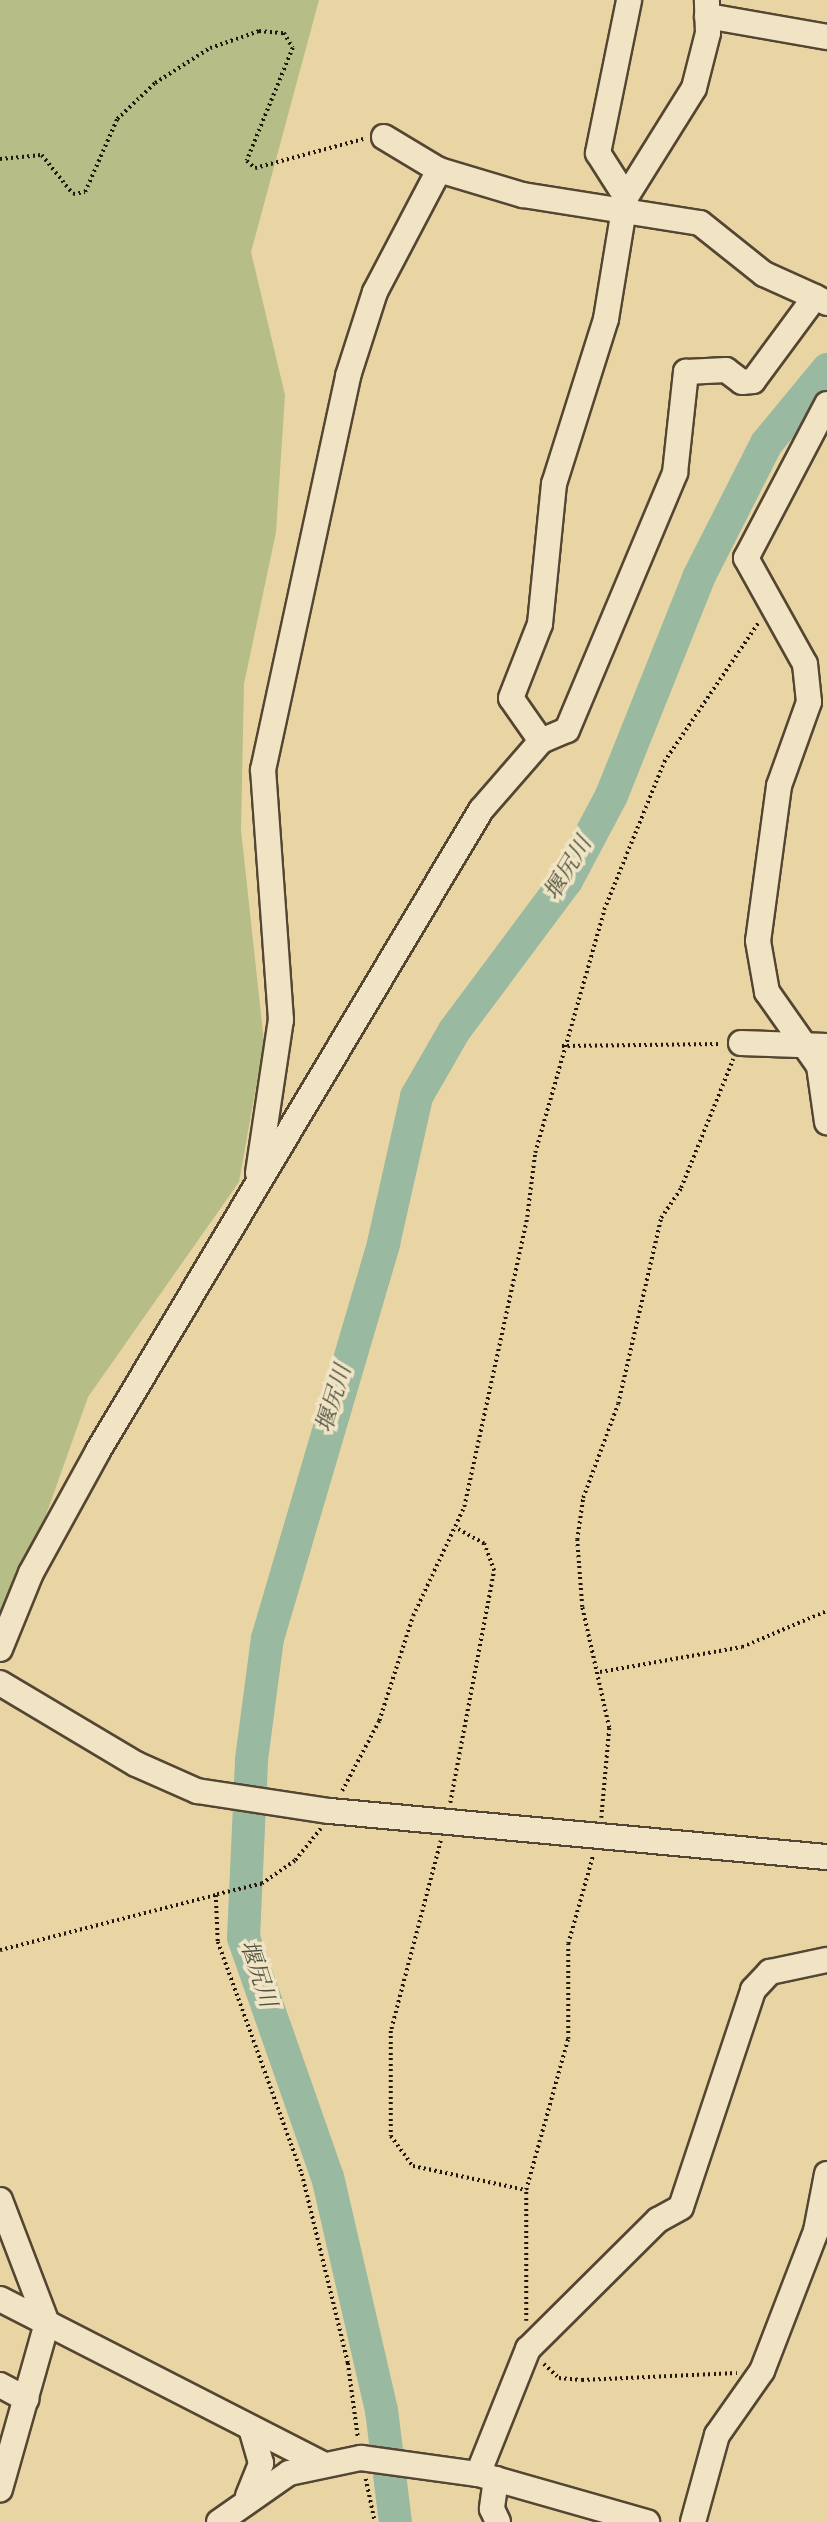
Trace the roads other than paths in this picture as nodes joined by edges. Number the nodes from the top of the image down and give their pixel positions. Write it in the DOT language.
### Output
graph roads {
  1 [pos="628,0"];
  2 [pos="707,8"];
  3 [pos="827,37"];
  4 [pos="384,136"];
  5 [pos="439,170"];
  6 [pos="624,204"];
  7 [pos="821,300"];
  8 [pos="827,404"];
  9 [pos="541,741"];
  10 [pos="741,1043"];
  11 [pos="799,1044"];
  12 [pos="827,1046"];
  13 [pos="827,1122"];
  14 [pos="247,1209"];
  15 [pos="0,1649"];
  16 [pos="0,1683"];
  17 [pos="827,1857"];
  18 [pos="827,1960"];
  19 [pos="827,2174"];
  20 [pos="0,2200"];
  21 [pos="0,2299"];
  22 [pos="47,2323"];
  23 [pos="0,2385"];
  24 [pos="26,2399"];
  25 [pos="251,2428"];
  26 [pos="321,2463"];
  27 [pos="487,2477"];
  28 [pos="0,2489"];
  29 [pos="248,2496"];
  30 [pos="219,2522"];
  31 [pos="498,2522"];
  32 [pos="647,2522"];
  33 [pos="694,2522"];
  1 -- 6 [label="street"];
  2 -- 3 [label="street"];
  2 -- 6 [label="street"];
  4 -- 5 [label="street"];
  5 -- 6 [label="street"];
  5 -- 14 [label="street"];
  6 -- 7 [label="street"];
  6 -- 9 [label="street"];
  7 -- 9 [label="street"];
  8 -- 11 [label="street"];
  9 -- 14 [label="street"];
  10 -- 11 [label="street"];
  11 -- 12 [label="street"];
  11 -- 13 [label="street"];
  14 -- 15 [label="street"];
  16 -- 17 [label="street"];
  18 -- 27 [label="street"];
  19 -- 33 [label="street"];
  20 -- 22 [label="street"];
  21 -- 22 [label="street"];
  22 -- 24 [label="street"];
  22 -- 25 [label="street"];
  23 -- 24 [label="street"];
  24 -- 28 [label="street"];
  25 -- 26 [label="street"];
  25 -- 29 [label="street"];
  26 -- 27 [label="street"];
  26 -- 29 [label="street"];
  27 -- 31 [label="street"];
  27 -- 32 [label="street"];
  29 -- 30 [label="street"];
}
